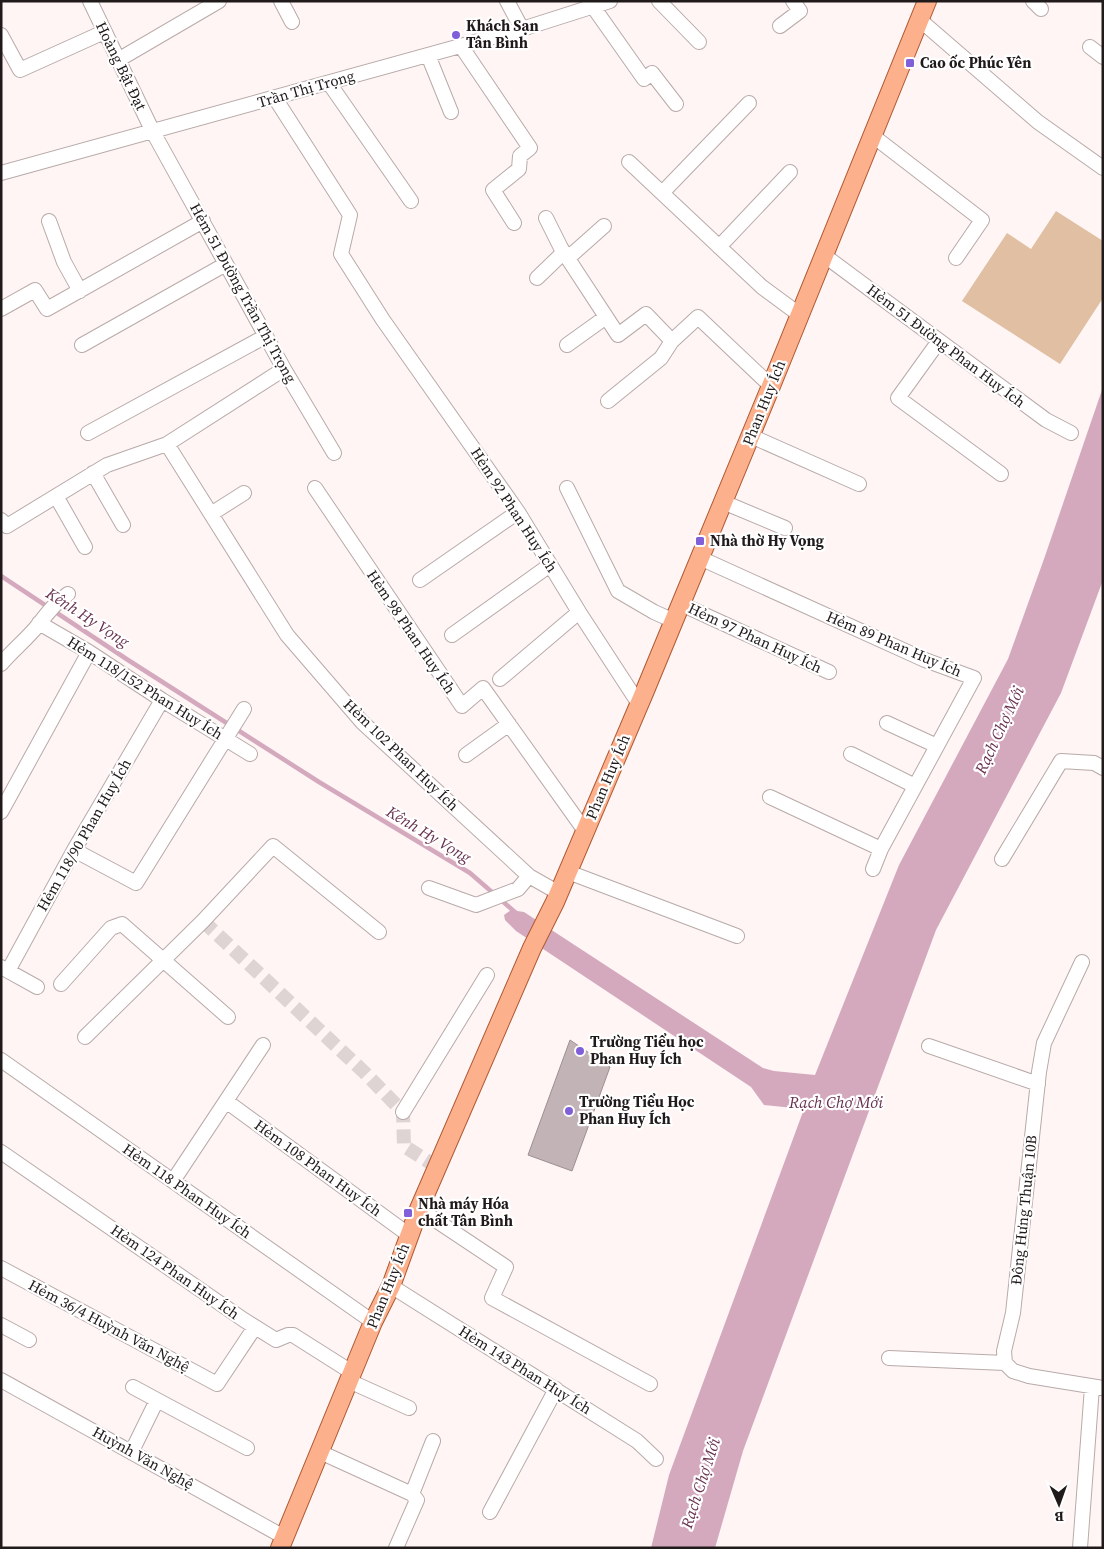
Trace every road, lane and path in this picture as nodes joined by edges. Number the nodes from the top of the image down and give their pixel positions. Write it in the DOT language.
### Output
graph roads {
  1 [pos="90,1"];
  2 [pos="219,1"];
  3 [pos="280,1"];
  4 [pos="507,1"];
  5 [pos="610,1"];
  6 [pos="659,1"];
  7 [pos="793,1"];
  8 [pos="927,1"];
  9 [pos="590,4"];
  10 [pos="920,20"];
  11 [pos="292,22"];
  12 [pos="780,26"];
  13 [pos="522,29"];
  14 [pos="104,32"];
  15 [pos="1,35"];
  16 [pos="699,42"];
  17 [pos="461,46"];
  18 [pos="1090,47"];
  19 [pos="428,55"];
  20 [pos="1103,57"];
  21 [pos="118,60"];
  22 [pos="329,83"];
  23 [pos="275,98"];
  24 [pos="749,103"];
  25 [pos="676,104"];
  26 [pos="451,112"];
  27 [pos="153,132"];
  28 [pos="873,136"];
  29 [pos="630,162"];
  30 [pos="1103,168"];
  31 [pos="790,172"];
  32 [pos="1,173"];
  33 [pos="662,193"];
  34 [pos="411,201"];
  35 [pos="546,218"];
  36 [pos="50,221"];
  37 [pos="203,222"];
  38 [pos="514,223"];
  39 [pos="604,226"];
  40 [pos="719,247"];
  41 [pos="566,255"];
  42 [pos="825,256"];
  43 [pos="956,258"];
  44 [pos="226,264"];
  45 [pos="537,278"];
  46 [pos="80,290"];
  47 [pos="1,309"];
  48 [pos="800,315"];
  49 [pos="606,317"];
  50 [pos="266,336"];
  51 [pos="939,340"];
  52 [pos="672,341"];
  53 [pos="567,344"];
  54 [pos="82,345"];
  55 [pos="284,369"];
  56 [pos="772,386"];
  57 [pos="608,401"];
  58 [pos="1071,432"];
  59 [pos="88,433"];
  60 [pos="751,436"];
  61 [pos="167,444"];
  62 [pos="334,453"];
  63 [pos="93,473"];
  64 [pos="1001,474"];
  65 [pos="860,484"];
  66 [pos="315,488"];
  67 [pos="567,488"];
  68 [pos="244,493"];
  69 [pos="56,496"];
  70 [pos="723,502"];
  71 [pos="518,512"];
  72 [pos="211,514"];
  73 [pos="1,520"];
  74 [pos="122,525"];
  75 [pos="785,528"];
  76 [pos="84,547"];
  77 [pos="700,558"];
  78 [pos="550,565"];
  79 [pos="420,580"];
  80 [pos="68,594"];
  81 [pos="681,604"];
  82 [pos="579,612"];
  83 [pos="41,619"];
  84 [pos="674,621"];
  85 [pos="452,635"];
  86 [pos="89,652"];
  87 [pos="1,664"];
  88 [pos="829,672"];
  89 [pos="500,679"];
  90 [pos="162,700"];
  91 [pos="639,704"];
  92 [pos="244,708"];
  93 [pos="887,723"];
  94 [pos="509,724"];
  95 [pos="225,738"];
  96 [pos="937,746"];
  97 [pos="250,754"];
  98 [pos="851,754"];
  99 [pos="466,755"];
  100 [pos="1103,768"];
  101 [pos="915,786"];
  102 [pos="770,797"];
  103 [pos="1,812"];
  104 [pos="585,831"];
  105 [pos="881,849"];
  106 [pos="74,850"];
  107 [pos="1002,859"];
  108 [pos="873,869"];
  109 [pos="568,872"];
  110 [pos="529,876"];
  111 [pos="428,888"];
  112 [pos="557,897"];
  113 [pos="379,932"];
  114 [pos="737,936"];
  115 [pos="163,960"];
  116 [pos="1082,962"];
  117 [pos="5,969"];
  118 [pos="487,975"];
  119 [pos="61,984"];
  120 [pos="37,987"];
  121 [pos="228,1017"];
  122 [pos="85,1037"];
  123 [pos="263,1045"];
  124 [pos="929,1046"];
  125 [pos="1,1060"];
  126 [pos="1038,1084"];
  127 [pos="226,1101"];
  128 [pos="403,1112"];
  129 [pos="1,1152"];
  130 [pos="173,1181"];
  131 [pos="419,1209"];
  132 [pos="409,1235"];
  133 [pos="1,1268"];
  134 [pos="391,1286"];
  135 [pos="373,1322"];
  136 [pos="1,1325"];
  137 [pos="255,1327"];
  138 [pos="29,1340"];
  139 [pos="889,1358"];
  140 [pos="1005,1363"];
  141 [pos="351,1377"];
  142 [pos="1,1380"];
  143 [pos="650,1384"];
  144 [pos="133,1387"];
  145 [pos="1097,1388"];
  146 [pos="556,1389"];
  147 [pos="156,1400"];
  148 [pos="409,1408"];
  149 [pos="433,1441"];
  150 [pos="247,1448"];
  151 [pos="132,1451"];
  152 [pos="320,1452"];
  153 [pos="656,1459"];
  154 [pos="412,1494"];
  155 [pos="490,1512"];
  156 [pos="282,1542"];
  157 [pos="396,1548"];
  158 [pos="1080,1548"];
  1 -- 14 [label="street, Hoàng Bật Đạt"];
  2 -- 21 [label="street"];
  3 -- 11 [label="street"];
  4 -- 13 [label="street"];
  5 -- 9 [label="street, Trần Thị Trọng"];
  6 -- 16 [label="street"];
  7 -- 12 [label="street"];
  8 -- 10 [label="main road, Phan Huy Ích"];
  9 -- 13 [label="street, Trần Thị Trọng"];
  9 -- 25 [label="street"];
  10 -- 28 [label="main road, Phan Huy Ích"];
  10 -- 30 [label="street"];
  13 -- 17 [label="street, Trần Thị Trọng"];
  14 -- 15 [label="street"];
  14 -- 21 [label="street, Hoàng Bật Đạt"];
  17 -- 19 [label="street, Trần Thị Trọng"];
  17 -- 38 [label="street"];
  18 -- 20 [label="street"];
  19 -- 22 [label="street, Trần Thị Trọng"];
  19 -- 26 [label="street"];
  21 -- 27 [label="street, Hoàng Bật Đạt"];
  22 -- 23 [label="street, Trần Thị Trọng"];
  22 -- 34 [label="street"];
  23 -- 27 [label="street, Trần Thị Trọng"];
  23 -- 71 [label="street, Hẻm 92 Phan Huy Ích"];
  24 -- 33 [label="street"];
  27 -- 32 [label="street, Trần Thị Trọng"];
  27 -- 37 [label="street, Hẻm 51 Đường Trần Thị Trọng"];
  28 -- 42 [label="main road, Phan Huy Ích"];
  28 -- 43 [label="street"];
  29 -- 33 [label="street"];
  31 -- 40 [label="street"];
  33 -- 40 [label="street"];
  35 -- 41 [label="street"];
  36 -- 46 [label="street"];
  37 -- 44 [label="street, Hẻm 51 Đường Trần Thị Trọng"];
  37 -- 46 [label="street"];
  39 -- 41 [label="street"];
  40 -- 48 [label="street"];
  41 -- 45 [label="street"];
  41 -- 49 [label="street"];
  42 -- 48 [label="main road, Phan Huy Ích"];
  42 -- 51 [label="street, Hẻm 51 Đường Phan Huy Ích"];
  44 -- 50 [label="street, Hẻm 51 Đường Trần Thị Trọng"];
  44 -- 54 [label="street"];
  46 -- 47 [label="street"];
  48 -- 56 [label="main road, Phan Huy Ích"];
  49 -- 52 [label="street"];
  49 -- 53 [label="street"];
  50 -- 55 [label="street, Hẻm 51 Đường Trần Thị Trọng"];
  50 -- 59 [label="street"];
  51 -- 58 [label="street, Hẻm 51 Đường Phan Huy Ích"];
  51 -- 64 [label="street"];
  52 -- 56 [label="street"];
  52 -- 57 [label="street"];
  55 -- 61 [label="street"];
  55 -- 62 [label="street, Hẻm 51 Đường Trần Thị Trọng"];
  56 -- 60 [label="main road, Phan Huy Ích"];
  60 -- 65 [label="street"];
  60 -- 70 [label="main road, Phan Huy Ích"];
  61 -- 63 [label="street"];
  61 -- 72 [label="street, Hẻm 102 Phan Huy Ích"];
  63 -- 69 [label="street"];
  63 -- 74 [label="street"];
  66 -- 94 [label="street, Hẻm 98 Phan Huy Ích"];
  67 -- 84 [label="street"];
  68 -- 72 [label="street"];
  69 -- 73 [label="street"];
  69 -- 76 [label="street"];
  70 -- 75 [label="street"];
  70 -- 77 [label="main road, Phan Huy Ích"];
  71 -- 78 [label="street, Hẻm 92 Phan Huy Ích"];
  71 -- 79 [label="street"];
  72 -- 110 [label="street, Hẻm 102 Phan Huy Ích"];
  77 -- 81 [label="main road, Phan Huy Ích"];
  77 -- 96 [label="street, Hẻm 89 Phan Huy Ích"];
  78 -- 82 [label="street, Hẻm 92 Phan Huy Ích"];
  78 -- 85 [label="street"];
  80 -- 83 [label="street"];
  81 -- 84 [label="main road, Phan Huy Ích"];
  81 -- 88 [label="street, Hẻm 97 Phan Huy Ích"];
  82 -- 89 [label="street"];
  82 -- 91 [label="street, Hẻm 92 Phan Huy Ích"];
  83 -- 86 [label="street, Hẻm 118/152 Phan Huy Ích"];
  83 -- 87 [label="street"];
  84 -- 91 [label="main road, Phan Huy Ích"];
  86 -- 90 [label="street, Hẻm 118/152 Phan Huy Ích"];
  86 -- 103 [label="street"];
  90 -- 95 [label="street, Hẻm 118/152 Phan Huy Ích"];
  90 -- 106 [label="street, Hẻm 118/90 Phan Huy Ích"];
  91 -- 104 [label="main road, Phan Huy Ích"];
  92 -- 95 [label="street"];
  93 -- 96 [label="street"];
  94 -- 99 [label="street"];
  94 -- 104 [label="street, Hẻm 98 Phan Huy Ích"];
  95 -- 97 [label="street, Hẻm 118/152 Phan Huy Ích"];
  95 -- 106 [label="street"];
  96 -- 101 [label="street, Hẻm 89 Phan Huy Ích"];
  98 -- 101 [label="street"];
  100 -- 107 [label="street"];
  101 -- 105 [label="street, Hẻm 89 Phan Huy Ích"];
  102 -- 105 [label="street"];
  104 -- 109 [label="main road, Phan Huy Ích"];
  105 -- 108 [label="street, Hẻm 89 Phan Huy Ích"];
  106 -- 117 [label="street, Hẻm 118/90 Phan Huy Ích"];
  109 -- 112 [label="main road, Phan Huy Ích"];
  109 -- 114 [label="street"];
  110 -- 111 [label="street"];
  110 -- 112 [label="street, Hẻm 102 Phan Huy Ích"];
  112 -- 131 [label="main road, Phan Huy Ích"];
  113 -- 115 [label="street"];
  115 -- 119 [label="street"];
  115 -- 121 [label="street"];
  115 -- 122 [label="street"];
  116 -- 126 [label="street, Đông Hưng Thuận 10B"];
  117 -- 120 [label="street, Hẻm 118/90 Phan Huy Ích"];
  118 -- 128 [label="street"];
  123 -- 127 [label="street"];
  124 -- 126 [label="street"];
  125 -- 130 [label="street, Hẻm 118 Phan Huy Ích"];
  126 -- 140 [label="street, Đông Hưng Thuận 10B"];
  127 -- 130 [label="street"];
  127 -- 132 [label="street, Hẻm 108 Phan Huy Ích"];
  129 -- 137 [label="street, Hẻm 124 Phan Huy Ích"];
  130 -- 135 [label="street, Hẻm 118 Phan Huy Ích"];
  131 -- 132 [label="main road, Phan Huy Ích"];
  131 -- 143 [label="street"];
  132 -- 134 [label="main road, Phan Huy Ích"];
  133 -- 137 [label="street, Hẻm 36/4 Huỳnh Văn Nghệ"];
  134 -- 135 [label="main road, Phan Huy Ích"];
  134 -- 146 [label="street, Hẻm 143 Phan Huy Ích"];
  135 -- 141 [label="main road, Phan Huy Ích"];
  136 -- 138 [label="street"];
  137 -- 141 [label="street, Hẻm 124 Phan Huy Ích"];
  139 -- 140 [label="street"];
  140 -- 145 [label="street"];
  141 -- 148 [label="street, Hẻm 124 Phan Huy Ích"];
  141 -- 152 [label="main road, Phan Huy Ích"];
  142 -- 151 [label="street, Huỳnh Văn Nghệ"];
  144 -- 147 [label="street"];
  145 -- 158 [label="street"];
  146 -- 153 [label="street, Hẻm 143 Phan Huy Ích"];
  146 -- 155 [label="street"];
  147 -- 150 [label="street"];
  147 -- 151 [label="street"];
  149 -- 154 [label="street"];
  151 -- 156 [label="street, Huỳnh Văn Nghệ"];
  152 -- 154 [label="street"];
  152 -- 156 [label="main road, Phan Huy Ích"];
  154 -- 157 [label="street"];
}
